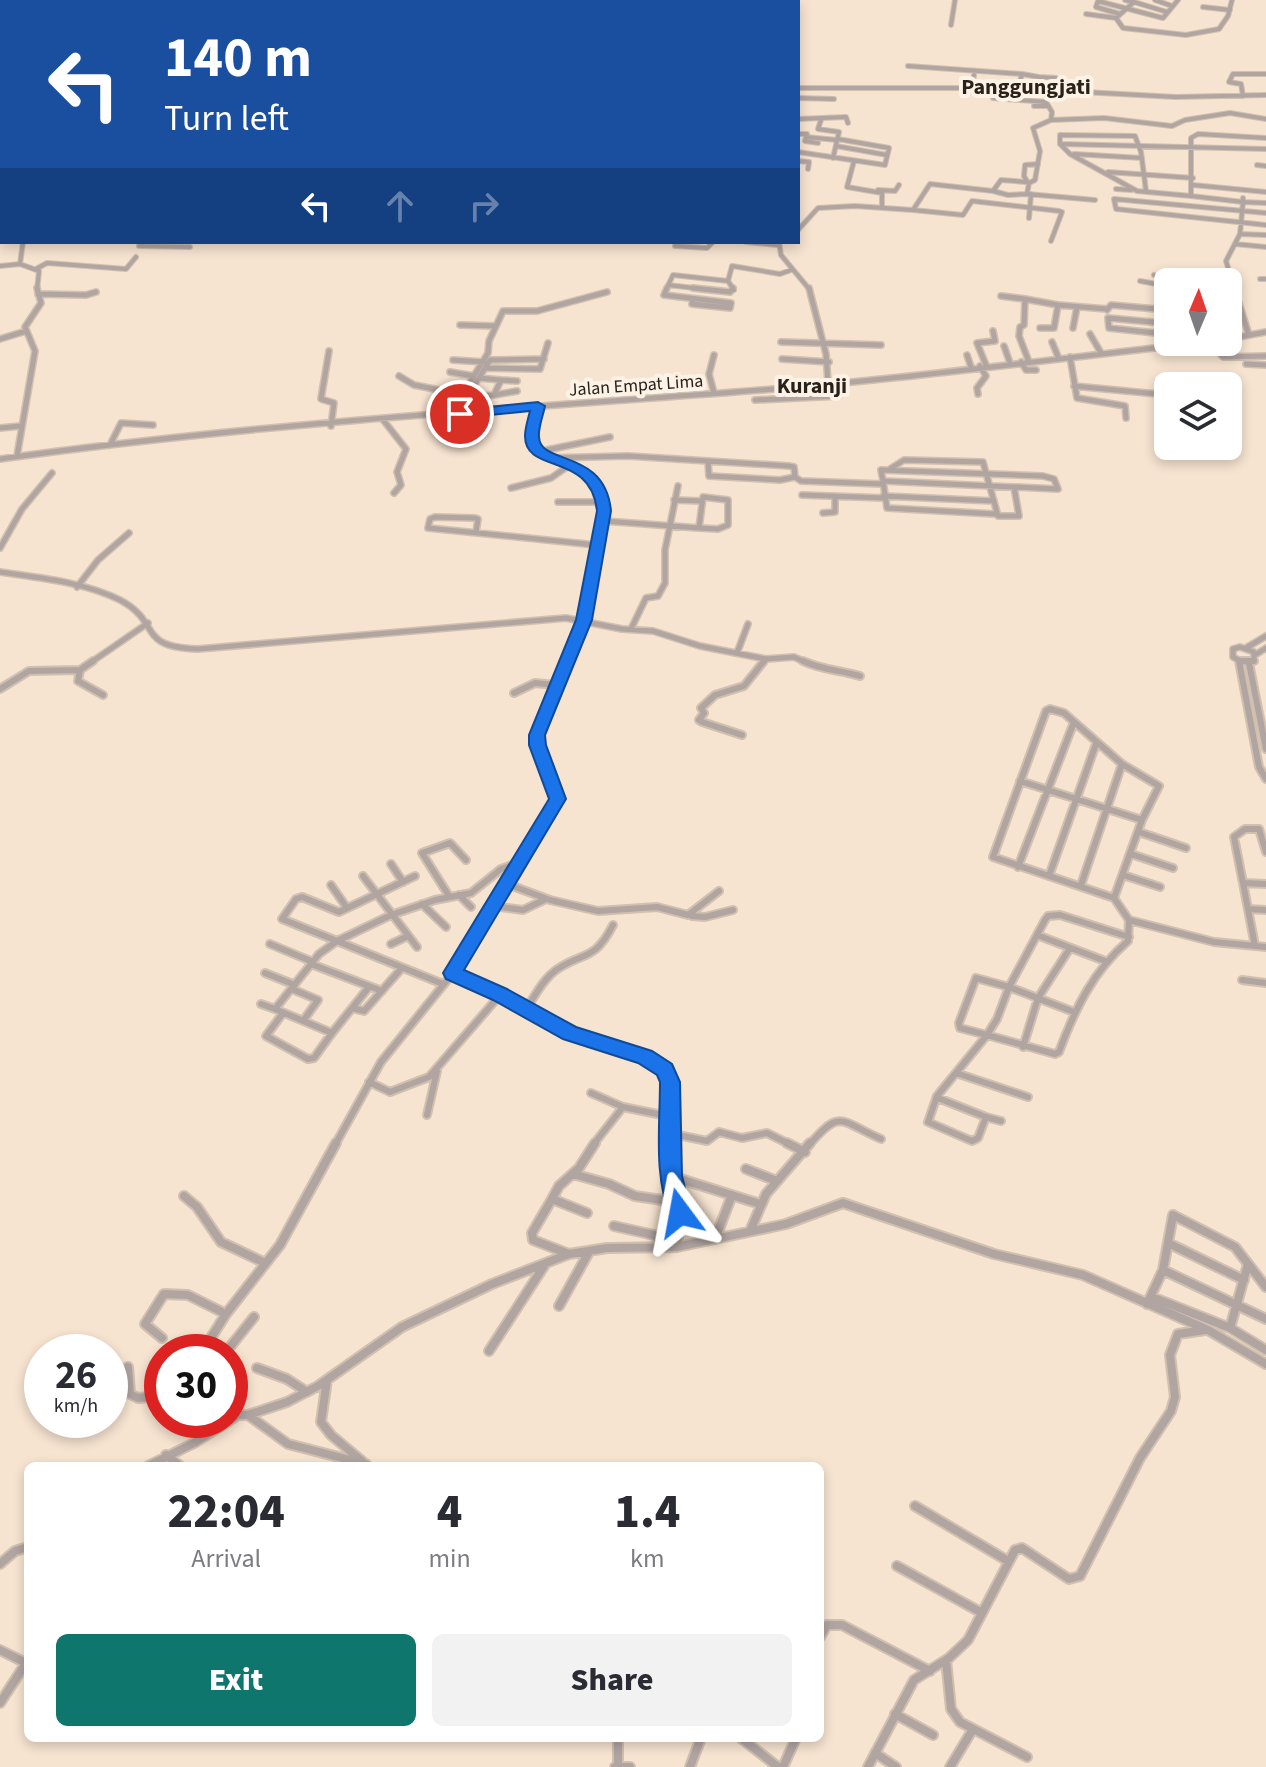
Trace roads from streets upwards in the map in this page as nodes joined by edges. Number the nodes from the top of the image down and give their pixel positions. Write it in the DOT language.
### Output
graph roads {
  1 [pos="955,0"];
  2 [pos="1125,0"];
  3 [pos="1155,0"];
  4 [pos="1178,0"];
  5 [pos="1232,0"];
  6 [pos="1099,1"];
  7 [pos="1134,2"];
  8 [pos="1172,6"];
  9 [pos="1203,7"];
  10 [pos="1127,8"];
  11 [pos="1230,10"];
  12 [pos="1167,12"];
  13 [pos="1086,14"];
  14 [pos="1119,16"];
  15 [pos="951,25"];
  16 [pos="908,66"];
  17 [pos="1022,74"];
  18 [pos="1266,74"];
  19 [pos="974,75"];
  20 [pos="1039,77"];
  21 [pos="1111,86"];
  22 [pos="978,87"];
  23 [pos="1018,88"];
  24 [pos="800,89"];
  25 [pos="1038,89"];
  26 [pos="1049,89"];
  27 [pos="1058,89"];
  28 [pos="1113,95"];
  29 [pos="1266,95"];
  30 [pos="1243,96"];
  31 [pos="1222,97"];
  32 [pos="800,98"];
  33 [pos="993,98"];
  34 [pos="834,99"];
  35 [pos="1047,104"];
  36 [pos="1034,106"];
  37 [pos="1230,113"];
  38 [pos="800,119"];
  39 [pos="1266,119"];
  40 [pos="821,120"];
  41 [pos="1051,120"];
  42 [pos="839,132"];
  43 [pos="800,134"];
  44 [pos="1241,137"];
  45 [pos="1266,138"];
  46 [pos="819,141"];
  47 [pos="837,142"];
  48 [pos="1060,144"];
  49 [pos="1139,145"];
  50 [pos="1192,146"];
  51 [pos="1244,148"];
  52 [pos="854,149"];
  53 [pos="1266,149"];
  54 [pos="800,152"];
  55 [pos="872,152"];
  56 [pos="1070,154"];
  57 [pos="887,155"];
  58 [pos="816,156"];
  59 [pos="833,158"];
  60 [pos="1142,158"];
  61 [pos="800,161"];
  62 [pos="851,161"];
  63 [pos="868,163"];
  64 [pos="1038,164"];
  65 [pos="1257,165"];
  66 [pos="1266,166"];
  67 [pos="808,169"];
  68 [pos="1103,171"];
  69 [pos="1144,174"];
  70 [pos="1193,178"];
  71 [pos="1028,182"];
  72 [pos="879,184"];
  73 [pos="899,185"];
  74 [pos="1193,185"];
  75 [pos="1116,189"];
  76 [pos="863,190"];
  77 [pos="1243,190"];
  78 [pos="877,191"];
  79 [pos="993,191"];
  80 [pos="1137,191"];
  81 [pos="1146,191"];
  82 [pos="1266,192"];
  83 [pos="1029,194"];
  84 [pos="1191,196"];
  85 [pos="1095,200"];
  86 [pos="861,202"];
  87 [pos="1243,202"];
  88 [pos="1160,203"];
  89 [pos="1266,203"];
  90 [pos="882,208"];
  91 [pos="1031,208"];
  92 [pos="913,210"];
  93 [pos="1243,212"];
  94 [pos="943,213"];
  95 [pos="1266,213"];
  96 [pos="1179,217"];
  97 [pos="1029,218"];
  98 [pos="940,223"];
  99 [pos="1242,223"];
  100 [pos="1266,225"];
  101 [pos="800,228"];
  102 [pos="1240,234"];
  103 [pos="1266,235"];
  104 [pos="1051,241"];
  105 [pos="23,244"];
  106 [pos="172,244"];
  107 [pos="711,244"];
  108 [pos="778,244"];
  109 [pos="1235,244"];
  110 [pos="139,246"];
  111 [pos="675,246"];
  112 [pos="190,247"];
  113 [pos="1266,247"];
  114 [pos="136,257"];
  115 [pos="20,264"];
  116 [pos="0,266"];
  117 [pos="1228,268"];
  118 [pos="36,269"];
  119 [pos="791,270"];
  120 [pos="728,281"];
  121 [pos="1140,281"];
  122 [pos="1154,284"];
  123 [pos="668,285"];
  124 [pos="96,292"];
  125 [pos="607,292"];
  126 [pos="38,294"];
  127 [pos="1001,296"];
  128 [pos="693,299"];
  129 [pos="1025,299"];
  130 [pos="1058,305"];
  131 [pos="1077,307"];
  132 [pos="1107,309"];
  133 [pos="1154,309"];
  134 [pos="1108,318"];
  135 [pos="1154,322"];
  136 [pos="1242,322"];
  137 [pos="460,325"];
  138 [pos="495,326"];
  139 [pos="1040,328"];
  140 [pos="1073,328"];
  141 [pos="26,331"];
  142 [pos="993,331"];
  143 [pos="1266,332"];
  144 [pos="1154,333"];
  145 [pos="1090,334"];
  146 [pos="1249,335"];
  147 [pos="1242,336"];
  148 [pos="0,339"];
  149 [pos="781,342"];
  150 [pos="1052,342"];
  151 [pos="548,343"];
  152 [pos="825,343"];
  153 [pos="881,345"];
  154 [pos="1004,346"];
  155 [pos="1154,347"];
  156 [pos="1133,349"];
  157 [pos="329,351"];
  158 [pos="1103,353"];
  159 [pos="714,355"];
  160 [pos="967,355"];
  161 [pos="1222,356"];
  162 [pos="1266,356"];
  163 [pos="1070,357"];
  164 [pos="1136,358"];
  165 [pos="544,359"];
  166 [pos="782,359"];
  167 [pos="1059,359"];
  168 [pos="453,360"];
  169 [pos="829,362"];
  170 [pos="1021,362"];
  171 [pos="1029,362"];
  172 [pos="1105,362"];
  173 [pos="1010,363"];
  174 [pos="1246,364"];
  175 [pos="485,365"];
  176 [pos="1266,365"];
  177 [pos="983,366"];
  178 [pos="971,367"];
  179 [pos="1036,370"];
  180 [pos="450,372"];
  181 [pos="399,376"];
  182 [pos="476,377"];
  183 [pos="501,380"];
  184 [pos="517,381"];
  185 [pos="839,381"];
  186 [pos="828,383"];
  187 [pos="1074,386"];
  188 [pos="517,391"];
  189 [pos="714,393"];
  190 [pos="1154,393"];
  191 [pos="978,394"];
  192 [pos="494,395"];
  193 [pos="467,396"];
  194 [pos="755,400"];
  195 [pos="538,406"];
  196 [pos="462,414"];
  197 [pos="1126,418"];
  198 [pos="384,421"];
  199 [pos="153,425"];
  200 [pos="21,426"];
  201 [pos="331,426"];
  202 [pos="0,428"];
  203 [pos="610,437"];
  204 [pos="110,445"];
  205 [pos="537,452"];
  206 [pos="17,456"];
  207 [pos="0,459"];
  208 [pos="558,460"];
  209 [pos="708,462"];
  210 [pos="571,464"];
  211 [pos="890,469"];
  212 [pos="52,473"];
  213 [pos="988,474"];
  214 [pos="795,477"];
  215 [pos="882,482"];
  216 [pos="678,486"];
  217 [pos="991,486"];
  218 [pos="1014,487"];
  219 [pos="511,488"];
  220 [pos="394,493"];
  221 [pos="802,495"];
  222 [pos="835,497"];
  223 [pos="884,497"];
  224 [pos="674,500"];
  225 [pos="701,501"];
  226 [pos="994,501"];
  227 [pos="558,502"];
  228 [pos="604,502"];
  229 [pos="823,513"];
  230 [pos="995,514"];
  231 [pos="604,521"];
  232 [pos="670,526"];
  233 [pos="699,528"];
  234 [pos="476,532"];
  235 [pos="129,533"];
  236 [pos="596,545"];
  237 [pos="0,548"];
  238 [pos="0,572"];
  239 [pos="77,587"];
  240 [pos="584,620"];
  241 [pos="148,623"];
  242 [pos="748,624"];
  243 [pos="631,629"];
  244 [pos="1266,636"];
  245 [pos="1246,648"];
  246 [pos="1266,648"];
  247 [pos="737,653"];
  248 [pos="1255,655"];
  249 [pos="766,659"];
  250 [pos="1239,661"];
  251 [pos="1249,663"];
  252 [pos="80,670"];
  253 [pos="860,676"];
  254 [pos="555,685"];
  255 [pos="0,689"];
  256 [pos="1266,690"];
  257 [pos="514,693"];
  258 [pos="1256,693"];
  259 [pos="103,695"];
  260 [pos="1266,697"];
  261 [pos="1074,722"];
  262 [pos="742,735"];
  263 [pos="1096,744"];
  264 [pos="1266,749"];
  265 [pos="1122,764"];
  266 [pos="1266,779"];
  267 [pos="1020,781"];
  268 [pos="1047,789"];
  269 [pos="1078,799"];
  270 [pos="1108,809"];
  271 [pos="1142,820"];
  272 [pos="1139,832"];
  273 [pos="1186,848"];
  274 [pos="1266,852"];
  275 [pos="1131,854"];
  276 [pos="466,860"];
  277 [pos="521,862"];
  278 [pos="391,864"];
  279 [pos="1018,867"];
  280 [pos="1173,868"];
  281 [pos="1123,875"];
  282 [pos="363,876"];
  283 [pos="415,876"];
  284 [pos="1049,876"];
  285 [pos="403,882"];
  286 [pos="1243,883"];
  287 [pos="507,884"];
  288 [pos="1266,884"];
  289 [pos="331,885"];
  290 [pos="1081,885"];
  291 [pos="1160,887"];
  292 [pos="719,891"];
  293 [pos="376,894"];
  294 [pos="459,895"];
  295 [pos="449,896"];
  296 [pos="1114,898"];
  297 [pos="546,899"];
  298 [pos="422,904"];
  299 [pos="493,906"];
  300 [pos="471,907"];
  301 [pos="347,908"];
  302 [pos="1248,909"];
  303 [pos="733,910"];
  304 [pos="1266,910"];
  305 [pos="391,915"];
  306 [pos="688,915"];
  307 [pos="1131,920"];
  308 [pos="613,925"];
  309 [pos="446,927"];
  310 [pos="1037,935"];
  311 [pos="408,936"];
  312 [pos="1129,937"];
  313 [pos="337,941"];
  314 [pos="270,944"];
  315 [pos="391,944"];
  316 [pos="1255,946"];
  317 [pos="417,947"];
  318 [pos="1266,947"];
  319 [pos="1070,948"];
  320 [pos="1105,961"];
  321 [pos="312,963"];
  322 [pos="401,969"];
  323 [pos="265,973"];
  324 [pos="453,973"];
  325 [pos="1242,980"];
  326 [pos="1266,983"];
  327 [pos="443,984"];
  328 [pos="293,987"];
  329 [pos="369,987"];
  330 [pos="1009,987"];
  331 [pos="382,991"];
  332 [pos="500,995"];
  333 [pos="1038,998"];
  334 [pos="261,1004"];
  335 [pos="352,1008"];
  336 [pos="525,1010"];
  337 [pos="279,1011"];
  338 [pos="1074,1012"];
  339 [pos="303,1021"];
  340 [pos="332,1033"];
  341 [pos="986,1037"];
  342 [pos="1023,1047"];
  343 [pos="438,1068"];
  344 [pos="956,1073"];
  345 [pos="369,1082"];
  346 [pos="591,1093"];
  347 [pos="1028,1097"];
  348 [pos="938,1098"];
  349 [pos="623,1107"];
  350 [pos="427,1115"];
  351 [pos="672,1117"];
  352 [pos="986,1117"];
  353 [pos="1001,1121"];
  354 [pos="673,1134"];
  355 [pos="881,1139"];
  356 [pos="805,1152"];
  357 [pos="746,1169"];
  358 [pos="573,1174"];
  359 [pos="671,1176"];
  360 [pos="777,1181"];
  361 [pos="732,1195"];
  362 [pos="184,1196"];
  363 [pos="552,1199"];
  364 [pos="676,1202"];
  365 [pos="760,1204"];
  366 [pos="587,1213"];
  367 [pos="614,1226"];
  368 [pos="750,1231"];
  369 [pos="715,1239"];
  370 [pos="1168,1243"];
  371 [pos="658,1247"];
  372 [pos="677,1247"];
  373 [pos="589,1252"];
  374 [pos="569,1254"];
  375 [pos="265,1263"];
  376 [pos="546,1263"];
  377 [pos="1248,1264"];
  378 [pos="1163,1270"];
  379 [pos="1244,1280"];
  380 [pos="1266,1287"];
  381 [pos="1149,1301"];
  382 [pos="559,1306"];
  383 [pos="1237,1306"];
  384 [pos="226,1314"];
  385 [pos="254,1317"];
  386 [pos="1266,1319"];
  387 [pos="1230,1328"];
  388 [pos="1208,1330"];
  389 [pos="157,1334"];
  390 [pos="213,1334"];
  391 [pos="240,1334"];
  392 [pos="1266,1350"];
  393 [pos="489,1351"];
  394 [pos="1266,1364"];
  395 [pos="128,1367"];
  396 [pos="257,1368"];
  397 [pos="327,1380"];
  398 [pos="307,1392"];
  399 [pos="144,1398"];
  400 [pos="248,1415"];
  401 [pos="201,1438"];
  402 [pos="166,1455"];
  403 [pos="155,1462"];
  404 [pos="175,1462"];
  405 [pos="357,1462"];
  406 [pos="364,1462"];
  407 [pos="915,1506"];
  408 [pos="24,1548"];
  409 [pos="1008,1561"];
  410 [pos="0,1564"];
  411 [pos="897,1566"];
  412 [pos="982,1613"];
  413 [pos="824,1630"];
  414 [pos="0,1650"];
  415 [pos="946,1660"];
  416 [pos="24,1661"];
  417 [pos="24,1667"];
  418 [pos="930,1671"];
  419 [pos="0,1703"];
  420 [pos="895,1714"];
  421 [pos="973,1729"];
  422 [pos="933,1735"];
  423 [pos="618,1742"];
  424 [pos="699,1742"];
  425 [pos="746,1742"];
  426 [pos="794,1742"];
  427 [pos="875,1753"];
  428 [pos="1027,1757"];
  429 [pos="616,1766"];
  430 [pos="630,1767"];
  431 [pos="690,1767"];
  432 [pos="780,1767"];
  433 [pos="868,1767"];
  434 [pos="896,1767"];
  435 [pos="950,1767"];
  1 -- 15 [label="street"];
  2 -- 7 [label="street"];
  3 -- 8 [label="street"];
  4 -- 8 [label="street"];
  5 -- 11 [label="street"];
  6 -- 10 [label="street"];
  6 -- 14 [label="street"];
  7 -- 10 [label="street"];
  7 -- 12 [label="street"];
  8 -- 12 [label="street"];
  9 -- 11 [label="street"];
  10 -- 12 [label="street"];
  10 -- 14 [label="street"];
  11 -- 14 [label="street"];
  13 -- 14 [label="street"];
  16 -- 17 [label="street"];
  17 -- 20 [label="street"];
  17 -- 23 [label="street"];
  18 -- 30 [label="street"];
  19 -- 22 [label="street"];
  20 -- 25 [label="street"];
  20 -- 27 [label="street"];
  21 -- 28 [label="street"];
  22 -- 23 [label="street"];
  22 -- 24 [label="street"];
  23 -- 25 [label="street"];
  25 -- 26 [label="street"];
  26 -- 27 [label="street"];
  26 -- 35 [label="street"];
  27 -- 28 [label="street"];
  28 -- 31 [label="street"];
  29 -- 30 [label="street"];
  30 -- 31 [label="street"];
  31 -- 37 [label="street"];
  32 -- 34 [label="street"];
  33 -- 35 [label="street"];
  35 -- 36 [label="street"];
  35 -- 41 [label="street"];
  37 -- 39 [label="street"];
  37 -- 41 [label="street"];
  38 -- 42 [label="street"];
  40 -- 42 [label="street"];
  41 -- 64 [label="street"];
  42 -- 47 [label="street"];
  43 -- 46 [label="street"];
  44 -- 45 [label="street"];
  44 -- 50 [label="street"];
  44 -- 51 [label="street"];
  46 -- 47 [label="street"];
  46 -- 58 [label="street"];
  47 -- 52 [label="street"];
  47 -- 57 [label="street"];
  47 -- 59 [label="street"];
  48 -- 49 [label="street"];
  48 -- 49 [label="street"];
  48 -- 56 [label="street"];
  49 -- 50 [label="street"];
  49 -- 60 [label="street"];
  50 -- 51 [label="street"];
  50 -- 70 [label="street"];
  51 -- 53 [label="street"];
  52 -- 55 [label="street"];
  52 -- 62 [label="street"];
  54 -- 58 [label="street"];
  55 -- 57 [label="street"];
  55 -- 63 [label="street"];
  56 -- 60 [label="street"];
  56 -- 68 [label="street"];
  57 -- 63 [label="street"];
  58 -- 59 [label="street"];
  59 -- 62 [label="street"];
  60 -- 69 [label="street"];
  61 -- 67 [label="street"];
  62 -- 63 [label="street"];
  62 -- 76 [label="street"];
  64 -- 71 [label="street"];
  64 -- 71 [label="street"];
  65 -- 66 [label="street"];
  68 -- 69 [label="street"];
  68 -- 80 [label="street"];
  69 -- 70 [label="street"];
  69 -- 81 [label="street"];
  70 -- 74 [label="street"];
  71 -- 79 [label="street"];
  71 -- 83 [label="street"];
  72 -- 78 [label="street"];
  73 -- 78 [label="street"];
  74 -- 77 [label="street"];
  74 -- 84 [label="street"];
  75 -- 80 [label="street"];
  76 -- 78 [label="street"];
  76 -- 86 [label="street"];
  77 -- 82 [label="street"];
  77 -- 87 [label="street"];
  78 -- 90 [label="street"];
  79 -- 83 [label="street"];
  79 -- 92 [label="street"];
  80 -- 81 [label="street"];
  80 -- 88 [label="street"];
  81 -- 84 [label="street"];
  83 -- 85 [label="street"];
  83 -- 91 [label="street"];
  84 -- 87 [label="street"];
  87 -- 89 [label="street"];
  87 -- 93 [label="street"];
  88 -- 93 [label="street"];
  88 -- 96 [label="street"];
  88 -- 96 [label="street"];
  90 -- 92 [label="street"];
  90 -- 101 [label="street"];
  91 -- 94 [label="street"];
  91 -- 97 [label="street"];
  91 -- 104 [label="street"];
  92 -- 94 [label="street"];
  93 -- 95 [label="street"];
  93 -- 99 [label="street"];
  94 -- 98 [label="street"];
  96 -- 99 [label="street"];
  99 -- 100 [label="street"];
  99 -- 102 [label="street"];
  102 -- 103 [label="street"];
  102 -- 109 [label="street"];
  105 -- 115 [label="street"];
  106 -- 110 [label="street"];
  106 -- 112 [label="street"];
  107 -- 111 [label="street"];
  108 -- 119 [label="street"];
  109 -- 113 [label="street"];
  109 -- 117 [label="street"];
  114 -- 118 [label="street"];
  115 -- 116 [label="street"];
  115 -- 118 [label="street"];
  118 -- 126 [label="street"];
  119 -- 120 [label="street"];
  119 -- 152 [label="street"];
  120 -- 123 [label="street"];
  120 -- 123 [label="street"];
  121 -- 122 [label="street"];
  123 -- 128 [label="street"];
  124 -- 126 [label="street"];
  125 -- 138 [label="street"];
  126 -- 141 [label="street"];
  127 -- 129 [label="street"];
  128 -- 128 [label="street"];
  129 -- 130 [label="street"];
  129 -- 171 [label="street"];
  130 -- 131 [label="street"];
  130 -- 139 [label="street"];
  131 -- 132 [label="street"];
  131 -- 140 [label="street"];
  132 -- 133 [label="street"];
  132 -- 134 [label="street"];
  134 -- 135 [label="street"];
  134 -- 144 [label="street"];
  136 -- 146 [label="street"];
  137 -- 138 [label="street"];
  138 -- 175 [label="street"];
  141 -- 148 [label="street"];
  141 -- 200 [label="street"];
  142 -- 177 [label="street"];
  143 -- 146 [label="street"];
  145 -- 158 [label="street"];
  146 -- 147 [label="street"];
  149 -- 152 [label="street"];
  150 -- 167 [label="street"];
  151 -- 165 [label="street"];
  152 -- 153 [label="street"];
  152 -- 169 [label="street"];
  154 -- 173 [label="street"];
  155 -- 156 [label="street, Jalan Empat Lima"];
  156 -- 158 [label="street, Jalan Empat Lima"];
  156 -- 164 [label="street"];
  157 -- 201 [label="street"];
  158 -- 163 [label="street, Jalan Empat Lima"];
  158 -- 172 [label="street"];
  159 -- 189 [label="street"];
  160 -- 178 [label="street"];
  161 -- 162 [label="street"];
  163 -- 167 [label="street, Jalan Empat Lima"];
  163 -- 187 [label="street"];
  165 -- 175 [label="street"];
  165 -- 175 [label="street"];
  166 -- 169 [label="street"];
  167 -- 171 [label="street, Jalan Empat Lima"];
  168 -- 175 [label="street"];
  169 -- 186 [label="street"];
  170 -- 171 [label="street, Jalan Empat Lima"];
  170 -- 173 [label="street, Jalan Empat Lima"];
  170 -- 179 [label="street"];
  173 -- 177 [label="street, Jalan Empat Lima"];
  174 -- 176 [label="street"];
  175 -- 182 [label="street"];
  177 -- 178 [label="street, Jalan Empat Lima"];
  177 -- 191 [label="street"];
  178 -- 185 [label="street, Jalan Empat Lima"];
  180 -- 182 [label="street"];
  181 -- 193 [label="street"];
  182 -- 183 [label="street"];
  182 -- 193 [label="street"];
  183 -- 184 [label="street"];
  183 -- 192 [label="street"];
  185 -- 186 [label="street, Jalan Empat Lima"];
  185 -- 194 [label="street"];
  186 -- 189 [label="street, Jalan Empat Lima"];
  187 -- 190 [label="street"];
  187 -- 197 [label="street"];
  188 -- 192 [label="street"];
  189 -- 195 [label="street, Jalan Empat Lima"];
  192 -- 193 [label="street"];
  193 -- 196 [label="street"];
  195 -- 196 [label="street, Jalan Empat Lima"];
  195 -- 205 [label="street"];
  196 -- 198 [label="street, Jalan Empat Lima"];
  198 -- 201 [label="street, Jalan Empat Lima"];
  198 -- 220 [label="street"];
  199 -- 204 [label="street"];
  200 -- 202 [label="street"];
  200 -- 206 [label="street"];
  201 -- 204 [label="street, Jalan Empat Lima"];
  203 -- 205 [label="street"];
  204 -- 206 [label="street, Jalan Empat Lima"];
  205 -- 208 [label="street"];
  206 -- 207 [label="street, Jalan Empat Lima"];
  208 -- 209 [label="street"];
  208 -- 210 [label="street"];
  209 -- 214 [label="street"];
  209 -- 214 [label="street"];
  210 -- 219 [label="street"];
  210 -- 228 [label="street"];
  211 -- 213 [label="street"];
  211 -- 213 [label="street"];
  211 -- 215 [label="street"];
  212 -- 237 [label="street"];
  213 -- 217 [label="street"];
  213 -- 218 [label="street"];
  214 -- 215 [label="street"];
  215 -- 217 [label="street"];
  215 -- 223 [label="street"];
  216 -- 224 [label="street"];
  217 -- 218 [label="street"];
  217 -- 226 [label="street"];
  218 -- 230 [label="street"];
  221 -- 222 [label="street"];
  222 -- 223 [label="street"];
  222 -- 229 [label="street"];
  223 -- 226 [label="street"];
  223 -- 230 [label="street"];
  224 -- 225 [label="street"];
  224 -- 232 [label="street"];
  225 -- 233 [label="street"];
  225 -- 233 [label="street"];
  226 -- 230 [label="street"];
  227 -- 228 [label="street"];
  228 -- 231 [label="street"];
  231 -- 232 [label="street"];
  231 -- 236 [label="street"];
  232 -- 233 [label="street"];
  232 -- 243 [label="street"];
  234 -- 234 [label="street"];
  234 -- 236 [label="street"];
  235 -- 239 [label="street"];
  236 -- 240 [label="street"];
  238 -- 239 [label="street"];
  239 -- 241 [label="street"];
  240 -- 241 [label="street"];
  240 -- 243 [label="street"];
  240 -- 254 [label="street"];
  241 -- 252 [label="street"];
  242 -- 247 [label="street"];
  243 -- 247 [label="street"];
  244 -- 245 [label="street"];
  245 -- 248 [label="street"];
  245 -- 250 [label="street"];
  246 -- 248 [label="street"];
  247 -- 249 [label="street"];
  248 -- 251 [label="street"];
  249 -- 253 [label="street"];
  249 -- 262 [label="street"];
  250 -- 251 [label="street"];
  250 -- 266 [label="street"];
  251 -- 258 [label="street"];
  252 -- 255 [label="street"];
  252 -- 259 [label="street"];
  254 -- 257 [label="street"];
  254 -- 277 [label="street"];
  256 -- 258 [label="street"];
  258 -- 260 [label="street"];
  258 -- 264 [label="street"];
  261 -- 263 [label="street"];
  261 -- 267 [label="street"];
  261 -- 268 [label="street"];
  263 -- 265 [label="street"];
  263 -- 269 [label="street"];
  265 -- 270 [label="street"];
  265 -- 271 [label="street"];
  267 -- 268 [label="street"];
  267 -- 279 [label="street"];
  268 -- 269 [label="street"];
  268 -- 279 [label="street"];
  269 -- 270 [label="street"];
  269 -- 284 [label="street"];
  270 -- 271 [label="street"];
  270 -- 290 [label="street"];
  271 -- 272 [label="street"];
  272 -- 273 [label="street"];
  272 -- 275 [label="street"];
  274 -- 286 [label="street"];
  275 -- 280 [label="street"];
  275 -- 281 [label="street"];
  276 -- 295 [label="street"];
  277 -- 287 [label="street"];
  277 -- 294 [label="street"];
  278 -- 285 [label="street"];
  279 -- 284 [label="street"];
  281 -- 291 [label="street"];
  281 -- 296 [label="street"];
  282 -- 293 [label="street"];
  283 -- 285 [label="street"];
  284 -- 290 [label="street"];
  285 -- 293 [label="street"];
  286 -- 288 [label="street"];
  286 -- 302 [label="street"];
  287 -- 297 [label="street"];
  287 -- 299 [label="street"];
  289 -- 301 [label="street"];
  290 -- 296 [label="street"];
  292 -- 306 [label="street"];
  293 -- 301 [label="street"];
  293 -- 305 [label="street"];
  294 -- 295 [label="street"];
  294 -- 300 [label="street"];
  295 -- 298 [label="street"];
  296 -- 307 [label="street"];
  297 -- 299 [label="street"];
  297 -- 306 [label="street"];
  298 -- 305 [label="street"];
  298 -- 309 [label="street"];
  299 -- 324 [label="street"];
  301 -- 313 [label="street"];
  302 -- 304 [label="street"];
  302 -- 316 [label="street"];
  303 -- 306 [label="street"];
  305 -- 311 [label="street"];
  305 -- 313 [label="street"];
  307 -- 312 [label="street"];
  307 -- 316 [label="street"];
  308 -- 336 [label="street"];
  310 -- 312 [label="street"];
  310 -- 319 [label="street"];
  310 -- 330 [label="street"];
  311 -- 315 [label="street"];
  311 -- 317 [label="street"];
  312 -- 320 [label="street"];
  313 -- 321 [label="street"];
  313 -- 322 [label="street"];
  314 -- 321 [label="street"];
  316 -- 318 [label="street"];
  319 -- 320 [label="street"];
  319 -- 333 [label="street"];
  320 -- 338 [label="street"];
  321 -- 328 [label="street"];
  321 -- 329 [label="street"];
  322 -- 327 [label="street"];
  322 -- 331 [label="street"];
  323 -- 328 [label="street"];
  324 -- 327 [label="street"];
  324 -- 332 [label="street"];
  325 -- 326 [label="street"];
  327 -- 345 [label="street"];
  328 -- 337 [label="street"];
  328 -- 339 [label="street"];
  329 -- 331 [label="street"];
  329 -- 335 [label="street"];
  330 -- 333 [label="street"];
  330 -- 341 [label="street"];
  330 -- 341 [label="street"];
  331 -- 335 [label="street"];
  332 -- 336 [label="street"];
  332 -- 343 [label="street"];
  333 -- 338 [label="street"];
  333 -- 342 [label="street"];
  334 -- 337 [label="street"];
  335 -- 340 [label="street"];
  336 -- 351 [label="street"];
  337 -- 339 [label="street"];
  337 -- 340 [label="street"];
  338 -- 342 [label="street"];
  339 -- 340 [label="street"];
  341 -- 342 [label="street"];
  341 -- 344 [label="street"];
  343 -- 345 [label="street"];
  343 -- 350 [label="street"];
  344 -- 347 [label="street"];
  344 -- 348 [label="street"];
  345 -- 375 [label="street"];
  346 -- 349 [label="street"];
  348 -- 352 [label="street"];
  348 -- 352 [label="street"];
  349 -- 351 [label="street"];
  349 -- 358 [label="street"];
  351 -- 354 [label="street"];
  352 -- 353 [label="street"];
  354 -- 356 [label="street"];
  354 -- 359 [label="street"];
  355 -- 356 [label="street"];
  356 -- 360 [label="street"];
  357 -- 360 [label="street"];
  358 -- 363 [label="street"];
  358 -- 364 [label="street"];
  359 -- 361 [label="street"];
  359 -- 364 [label="street"];
  360 -- 365 [label="street"];
  361 -- 365 [label="street"];
  361 -- 369 [label="street"];
  362 -- 375 [label="street"];
  363 -- 366 [label="street"];
  363 -- 374 [label="street"];
  364 -- 372 [label="street"];
  365 -- 368 [label="street"];
  367 -- 371 [label="street"];
  368 -- 369 [label="street"];
  368 -- 381 [label="street"];
  369 -- 372 [label="street"];
  370 -- 377 [label="street"];
  370 -- 378 [label="street"];
  370 -- 379 [label="street"];
  371 -- 372 [label="street"];
  371 -- 373 [label="street"];
  373 -- 374 [label="street"];
  373 -- 382 [label="street"];
  374 -- 376 [label="street"];
  375 -- 384 [label="street"];
  376 -- 393 [label="street"];
  376 -- 397 [label="street"];
  377 -- 379 [label="street"];
  377 -- 380 [label="street"];
  378 -- 381 [label="street"];
  378 -- 383 [label="street"];
  379 -- 383 [label="street"];
  381 -- 387 [label="street"];
  381 -- 388 [label="street"];
  383 -- 386 [label="street"];
  383 -- 387 [label="street"];
  384 -- 389 [label="street"];
  384 -- 390 [label="street"];
  385 -- 391 [label="street"];
  387 -- 392 [label="street"];
  388 -- 394 [label="street"];
  388 -- 409 [label="street"];
  395 -- 399 [label="street"];
  396 -- 398 [label="street"];
  397 -- 398 [label="street"];
  397 -- 406 [label="street"];
  398 -- 400 [label="street"];
  400 -- 405 [label="street"];
  401 -- 402 [label="street"];
  402 -- 403 [label="street"];
  402 -- 404 [label="street"];
  407 -- 409 [label="street"];
  408 -- 410 [label="street"];
  409 -- 412 [label="street"];
  411 -- 412 [label="street"];
  412 -- 415 [label="street"];
  413 -- 418 [label="street"];
  414 -- 416 [label="street"];
  415 -- 418 [label="street"];
  415 -- 421 [label="street"];
  417 -- 419 [label="street"];
  418 -- 420 [label="street"];
  420 -- 422 [label="street"];
  420 -- 427 [label="street"];
  421 -- 428 [label="street"];
  421 -- 435 [label="street"];
  423 -- 429 [label="street"];
  424 -- 431 [label="street"];
  425 -- 432 [label="street"];
  426 -- 432 [label="street"];
  427 -- 433 [label="street"];
  427 -- 434 [label="street"];
  429 -- 430 [label="street"];
}
